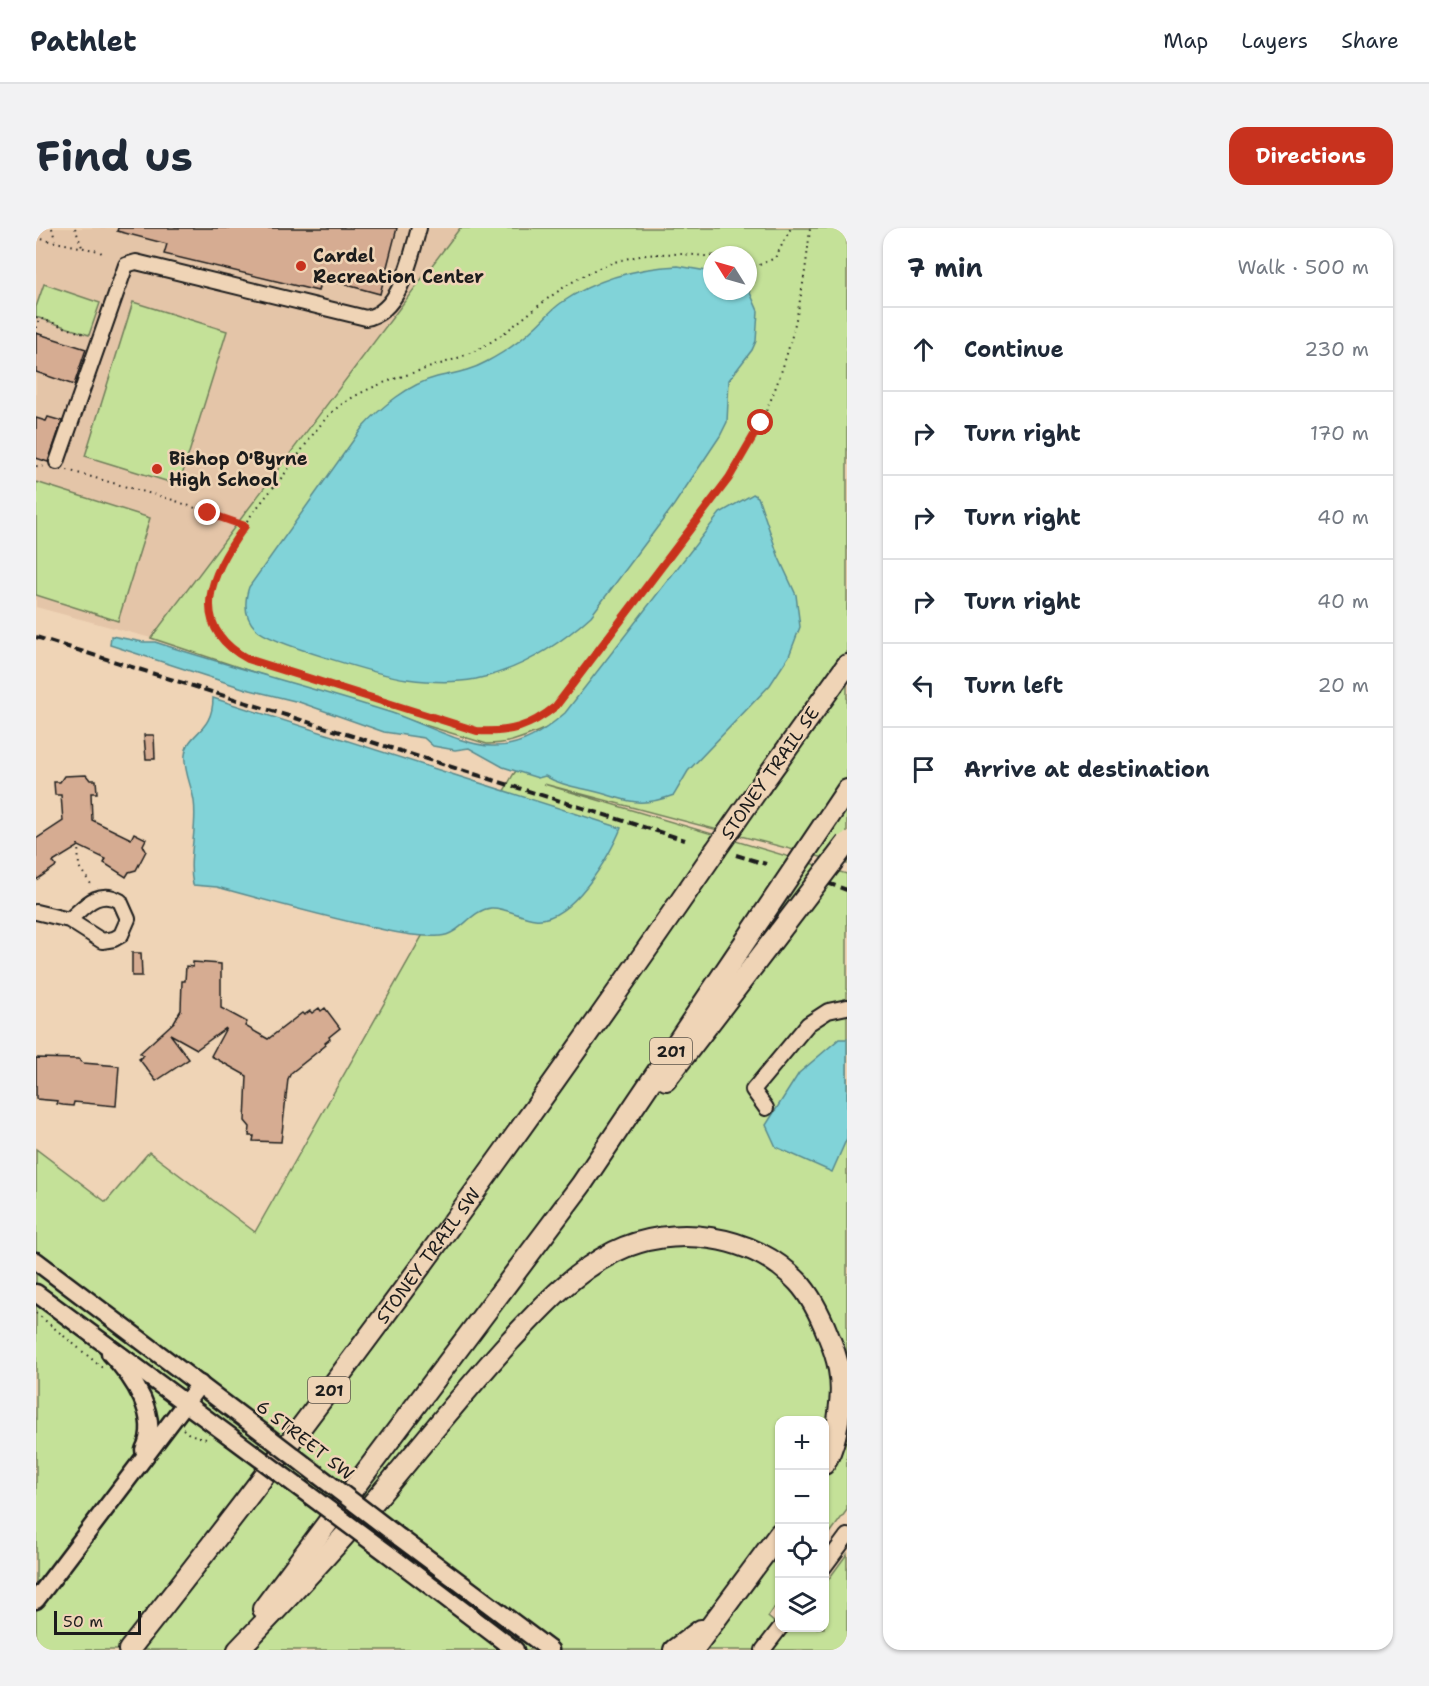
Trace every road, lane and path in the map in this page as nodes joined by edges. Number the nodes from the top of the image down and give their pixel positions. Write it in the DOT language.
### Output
graph roads {
  1 [pos="52,228"];
  2 [pos="75,228"];
  3 [pos="419,228"];
  4 [pos="791,228"];
  5 [pos="810,228"];
  6 [pos="36,237"];
  7 [pos="55,240"];
  8 [pos="82,246"];
  9 [pos="103,255"];
  10 [pos="703,256"];
  11 [pos="757,266"];
  12 [pos="37,318"];
  13 [pos="36,328"];
  14 [pos="99,339"];
  15 [pos="60,465"];
  16 [pos="245,526"];
  17 [pos="847,651"];
  18 [pos="847,665"];
  19 [pos="796,734"];
  20 [pos="842,798"];
  21 [pos="847,843"];
  22 [pos="78,844"];
  23 [pos="715,851"];
  24 [pos="93,887"];
  25 [pos="36,912"];
  26 [pos="69,920"];
  27 [pos="847,1007"];
  28 [pos="766,1108"];
  29 [pos="581,1185"];
  30 [pos="36,1261"];
  31 [pos="36,1293"];
  32 [pos="36,1313"];
  33 [pos="92,1333"];
  34 [pos="108,1373"];
  35 [pos="200,1384"];
  36 [pos="186,1402"];
  37 [pos="181,1427"];
  38 [pos="214,1442"];
  39 [pos="829,1452"];
  40 [pos="123,1485"];
  41 [pos="847,1536"];
  42 [pos="775,1540"];
  43 [pos="829,1561"];
  44 [pos="36,1600"];
  45 [pos="729,1603"];
  46 [pos="777,1632"];
  47 [pos="129,1650"];
  48 [pos="232,1650"];
  49 [pos="238,1650"];
  50 [pos="515,1650"];
  51 [pos="550,1650"];
  52 [pos="674,1650"];
  53 [pos="693,1650"];
  54 [pos="763,1650"];
  1 -- 7 [label="path"];
  2 -- 8 [label="path"];
  3 -- 14 [label="street"];
  4 -- 11 [label="path"];
  5 -- 16 [label="path"];
  6 -- 7 [label="path"];
  7 -- 8 [label="path"];
  8 -- 9 [label="path"];
  10 -- 16 [label="path"];
  12 -- 13 [label="path"];
  12 -- 14 [label="path"];
  14 -- 15 [label="street"];
  15 -- 16 [label="path"];
  17 -- 19 [label="highway"];
  18 -- 19 [label="highway, STONEY TRAIL SE / 201"];
  19 -- 23 [label="highway, STONEY TRAIL SE / 201, bridge"];
  20 -- 29 [label="highway, 201, bridge"];
  21 -- 29 [label="highway, bridge"];
  22 -- 24 [label="path"];
  23 -- 47 [label="highway, STONEY TRAIL SW / 201"];
  25 -- 26 [label="street"];
  27 -- 28 [label="street"];
  29 -- 48 [label="highway, 201"];
  30 -- 35 [label="main road, 6 STREET SW"];
  31 -- 33 [label="main road"];
  32 -- 34 [label="path"];
  33 -- 36 [label="main road"];
  33 -- 40 [label="main road"];
  35 -- 36 [label="main road"];
  35 -- 51 [label="main road, 6 STREET SW, bridge"];
  36 -- 40 [label="main road"];
  36 -- 50 [label="main road, bridge"];
  37 -- 38 [label="path"];
  39 -- 49 [label="highway"];
  40 -- 44 [label="main road"];
  41 -- 43 [label="street"];
  42 -- 45 [label="highway"];
  45 -- 52 [label="highway"];
  45 -- 53 [label="highway"];
  46 -- 54 [label="street"];
}
